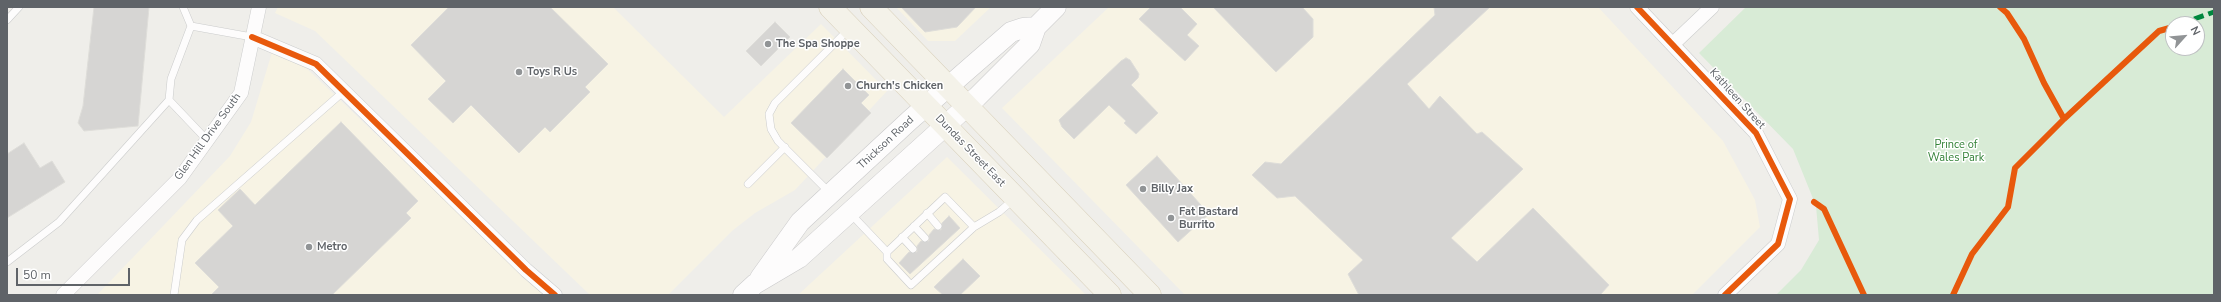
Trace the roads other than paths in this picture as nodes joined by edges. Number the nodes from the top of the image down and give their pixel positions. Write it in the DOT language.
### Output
graph roads {
  1 [pos="19,7"];
  2 [pos="183,7"];
  3 [pos="260,7"];
  4 [pos="830,7"];
  5 [pos="871,7"];
  6 [pos="1637,7"];
  7 [pos="1712,7"];
  8 [pos="1046,15"];
  9 [pos="7,20"];
  10 [pos="190,26"];
  11 [pos="850,28"];
  12 [pos="252,37"];
  13 [pos="1673,44"];
  14 [pos="948,87"];
  15 [pos="343,92"];
  16 [pos="169,100"];
  17 [pos="926,106"];
  18 [pos="966,106"];
  19 [pos="945,125"];
  20 [pos="208,140"];
  21 [pos="785,147"];
  22 [pos="748,184"];
  23 [pos="830,194"];
  24 [pos="1015,198"];
  25 [pos="849,213"];
  26 [pos="927,214"];
  27 [pos="914,226"];
  28 [pos="938,226"];
  29 [pos="974,227"];
  30 [pos="902,237"];
  31 [pos="925,238"];
  32 [pos="950,238"];
  33 [pos="955,244"];
  34 [pos="913,249"];
  35 [pos="936,250"];
  36 [pos="887,252"];
  37 [pos="942,257"];
  38 [pos="925,261"];
  39 [pos="7,262"];
  40 [pos="930,267"];
  41 [pos="749,289"];
  42 [pos="63,295"];
  43 [pos="174,295"];
  44 [pos="555,295"];
  45 [pos="1110,295"];
  46 [pos="1150,295"];
  47 [pos="1725,295"];
  1 -- 9 [label="lane"];
  2 -- 10 [label="lane"];
  3 -- 12 [label="street, Glen Hill Drive South"];
  4 -- 11 [label="main road, Dundas Street East"];
  5 -- 14 [label="main road"];
  6 -- 13 [label="street, Kathleen Street"];
  7 -- 13 [label="street"];
  8 -- 14 [label="main road, Thickson Road"];
  8 -- 18 [label="main road, Thickson Road"];
  10 -- 12 [label="lane"];
  10 -- 16 [label="lane"];
  11 -- 17 [label="main road, Dundas Street East"];
  11 -- 21 [label="lane"];
  12 -- 15 [label="street"];
  12 -- 20 [label="street, Glen Hill Drive South"];
  13 -- 47 [label="street, Kathleen Street"];
  14 -- 17 [label="main road, Thickson Road"];
  14 -- 18 [label="main road"];
  15 -- 43 [label="lane"];
  15 -- 44 [label="street"];
  16 -- 20 [label="lane"];
  16 -- 39 [label="lane"];
  17 -- 19 [label="main road, Dundas Street East"];
  17 -- 23 [label="main road, Thickson Road"];
  18 -- 19 [label="main road, Thickson Road"];
  18 -- 46 [label="main road"];
  19 -- 24 [label="main road, Dundas Street East"];
  19 -- 25 [label="main road, Thickson Road"];
  20 -- 42 [label="street, Glen Hill Drive South"];
  21 -- 22 [label="lane"];
  21 -- 23 [label="lane"];
  23 -- 41 [label="main road, Thickson Road"];
  24 -- 29 [label="lane"];
  24 -- 45 [label="main road, Dundas Street East"];
  25 -- 36 [label="lane"];
  25 -- 41 [label="main road, Thickson Road"];
  26 -- 27 [label="lane"];
  26 -- 28 [label="lane"];
  26 -- 29 [label="lane"];
  27 -- 30 [label="lane"];
  27 -- 31 [label="lane"];
  29 -- 33 [label="lane"];
  30 -- 34 [label="lane"];
  30 -- 36 [label="lane"];
  32 -- 33 [label="lane"];
  33 -- 37 [label="lane"];
  35 -- 37 [label="lane"];
  36 -- 40 [label="lane"];
  37 -- 40 [label="lane"];
  38 -- 40 [label="lane"];
}
